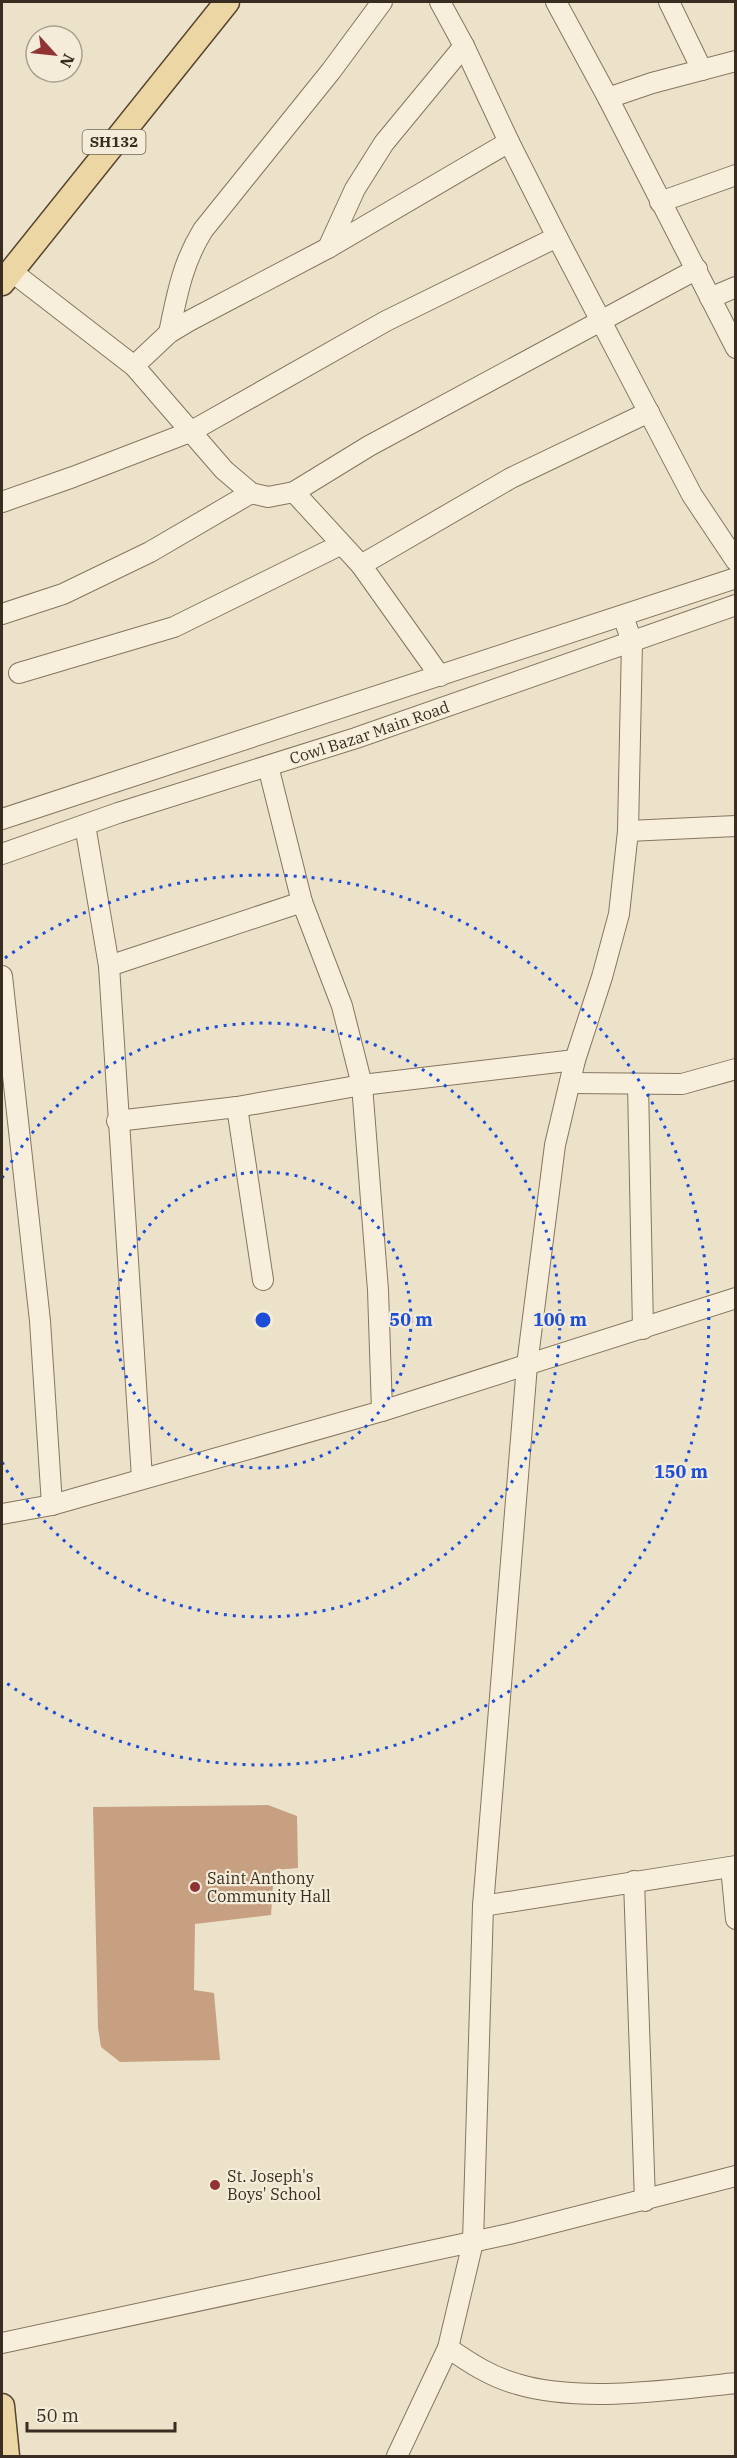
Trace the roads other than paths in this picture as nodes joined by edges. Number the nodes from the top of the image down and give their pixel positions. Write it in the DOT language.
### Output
graph roads {
  1 [pos="227,2"];
  2 [pos="382,2"];
  3 [pos="440,2"];
  4 [pos="556,2"];
  5 [pos="669,2"];
  6 [pos="464,46"];
  7 [pos="735,61"];
  8 [pos="702,70"];
  9 [pos="608,98"];
  10 [pos="509,142"];
  11 [pos="735,175"];
  12 [pos="660,202"];
  13 [pos="557,237"];
  14 [pos="328,248"];
  15 [pos="697,269"];
  16 [pos="6,277"];
  17 [pos="735,287"];
  18 [pos="710,298"];
  19 [pos="602,319"];
  20 [pos="169,333"];
  21 [pos="735,348"];
  22 [pos="134,366"];
  23 [pos="649,412"];
  24 [pos="190,432"];
  25 [pos="294,492"];
  26 [pos="251,493"];
  27 [pos="2,502"];
  28 [pos="340,545"];
  29 [pos="735,561"];
  30 [pos="361,565"];
  31 [pos="735,579"];
  32 [pos="735,605"];
  33 [pos="2,614"];
  34 [pos="623,616"];
  35 [pos="633,642"];
  36 [pos="20,673"];
  37 [pos="440,676"];
  38 [pos="268,766"];
  39 [pos="2,819"];
  40 [pos="85,825"];
  41 [pos="735,826"];
  42 [pos="628,831"];
  43 [pos="2,854"];
  44 [pos="302,902"];
  45 [pos="109,966"];
  46 [pos="2,976"];
  47 [pos="575,1060"];
  48 [pos="735,1069"];
  49 [pos="570,1083"];
  50 [pos="638,1084"];
  51 [pos="7,1085"];
  52 [pos="362,1085"];
  53 [pos="237,1107"];
  54 [pos="117,1121"];
  55 [pos="263,1280"];
  56 [pos="735,1298"];
  57 [pos="643,1329"];
  58 [pos="527,1365"];
  59 [pos="382,1411"];
  60 [pos="142,1478"];
  61 [pos="52,1504"];
  62 [pos="2,1514"];
  63 [pos="733,1866"];
  64 [pos="634,1881"];
  65 [pos="483,1906"];
  66 [pos="735,1919"];
  67 [pos="735,2176"];
  68 [pos="645,2201"];
  69 [pos="473,2242"];
  70 [pos="2,2343"];
  71 [pos="448,2348"];
  72 [pos="735,2383"];
  73 [pos="2,2406"];
  74 [pos="7,2457"];
  75 [pos="397,2457"];
  1 -- 16 [label="main road, SH132"];
  2 -- 20 [label="street"];
  3 -- 6 [label="street"];
  4 -- 9 [label="street"];
  5 -- 8 [label="street"];
  6 -- 10 [label="street"];
  6 -- 14 [label="street"];
  7 -- 8 [label="street"];
  8 -- 9 [label="street"];
  9 -- 12 [label="street"];
  10 -- 13 [label="street"];
  10 -- 14 [label="street"];
  11 -- 12 [label="street"];
  12 -- 15 [label="street"];
  13 -- 19 [label="street"];
  13 -- 24 [label="street"];
  14 -- 20 [label="street"];
  15 -- 18 [label="street"];
  15 -- 19 [label="street"];
  16 -- 22 [label="street"];
  17 -- 18 [label="street"];
  18 -- 21 [label="street"];
  19 -- 23 [label="street"];
  19 -- 25 [label="street"];
  20 -- 22 [label="street"];
  22 -- 24 [label="street"];
  23 -- 29 [label="street"];
  23 -- 30 [label="street"];
  24 -- 26 [label="street"];
  24 -- 27 [label="street"];
  25 -- 26 [label="street"];
  25 -- 28 [label="street"];
  26 -- 33 [label="street"];
  28 -- 30 [label="street"];
  28 -- 36 [label="street"];
  30 -- 37 [label="street"];
  31 -- 34 [label="street, Cowl Bazar Main Road"];
  32 -- 35 [label="street, Cowl Bazar Main Road"];
  34 -- 35 [label="street"];
  34 -- 37 [label="street, Cowl Bazar Main Road"];
  35 -- 38 [label="street, Cowl Bazar Main Road"];
  35 -- 42 [label="street"];
  37 -- 39 [label="street, Cowl Bazar Main Road"];
  38 -- 40 [label="street, Cowl Bazar Main Road"];
  38 -- 44 [label="street"];
  40 -- 43 [label="street, Cowl Bazar Main Road"];
  40 -- 45 [label="street"];
  41 -- 42 [label="street"];
  42 -- 47 [label="street"];
  44 -- 45 [label="street"];
  44 -- 52 [label="street"];
  45 -- 54 [label="street"];
  46 -- 51 [label="street"];
  47 -- 49 [label="street"];
  47 -- 52 [label="street"];
  48 -- 50 [label="street"];
  49 -- 50 [label="street"];
  49 -- 58 [label="street"];
  50 -- 57 [label="street"];
  51 -- 61 [label="street"];
  52 -- 53 [label="street"];
  52 -- 59 [label="street"];
  53 -- 54 [label="street"];
  53 -- 55 [label="street"];
  54 -- 60 [label="street"];
  56 -- 57 [label="street"];
  57 -- 58 [label="street"];
  58 -- 59 [label="street"];
  58 -- 65 [label="street"];
  59 -- 60 [label="street"];
  60 -- 61 [label="street"];
  61 -- 62 [label="street"];
  63 -- 64 [label="street"];
  63 -- 66 [label="street"];
  64 -- 65 [label="street"];
  64 -- 68 [label="street"];
  65 -- 69 [label="street"];
  67 -- 68 [label="street"];
  68 -- 69 [label="street"];
  69 -- 70 [label="street"];
  69 -- 71 [label="street"];
  71 -- 72 [label="street"];
  71 -- 75 [label="street"];
  73 -- 74 [label="main road"];
}
